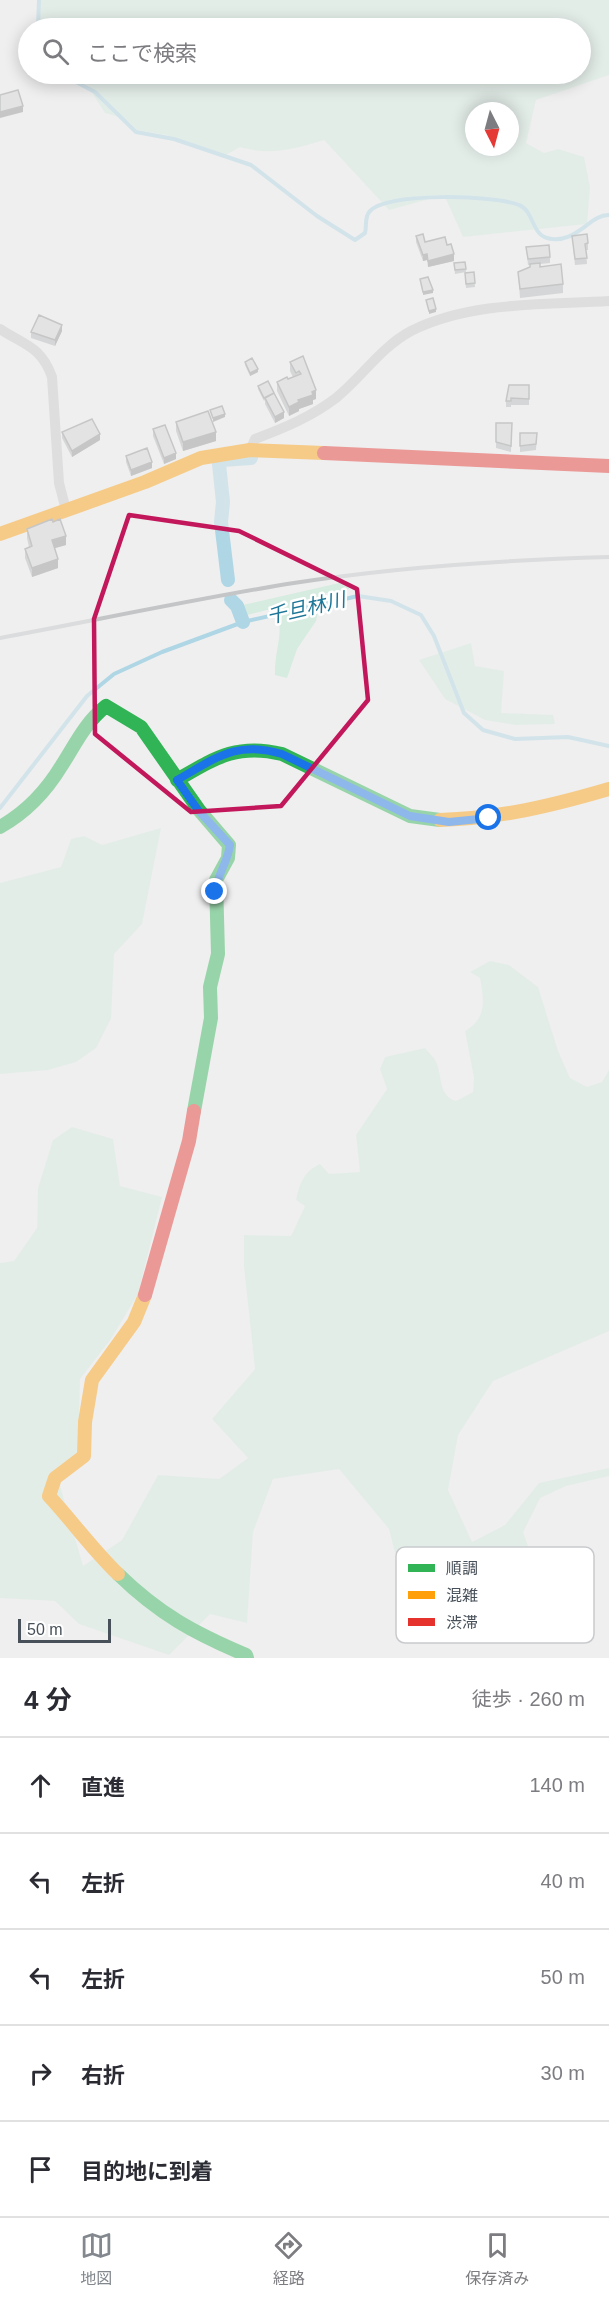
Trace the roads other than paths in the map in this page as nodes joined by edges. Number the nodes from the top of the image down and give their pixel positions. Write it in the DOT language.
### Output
graph roads {
  1 [pos="609,301"];
  2 [pos="0,329"];
  3 [pos="250,450"];
  4 [pos="609,466"];
  5 [pos="66,510"];
  6 [pos="0,534"];
  7 [pos="177,780"];
  8 [pos="609,789"];
  9 [pos="0,827"];
  10 [pos="247,1658"];
  1 -- 3 [label="street"];
  2 -- 5 [label="street"];
  3 -- 4 [label="street"];
  3 -- 5 [label="street"];
  5 -- 6 [label="street"];
  7 -- 8 [label="street"];
  7 -- 9 [label="street"];
  7 -- 10 [label="street"];
}
